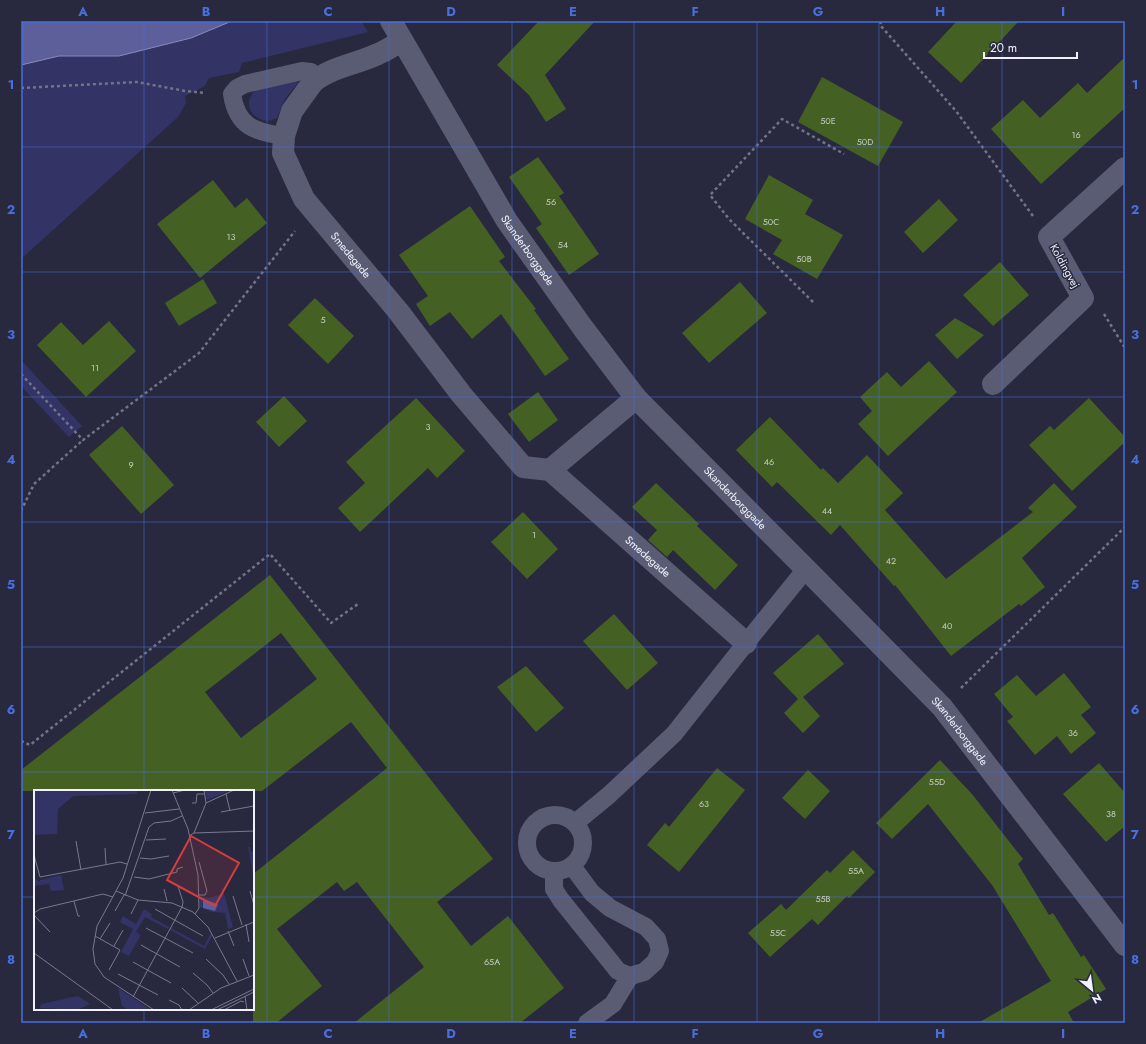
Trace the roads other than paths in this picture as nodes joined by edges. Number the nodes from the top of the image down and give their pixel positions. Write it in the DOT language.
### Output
graph roads {
  1 [pos="392,21"];
  2 [pos="402,41"];
  3 [pos="317,79"];
  4 [pos="284,136"];
  5 [pos="1125,168"];
  6 [pos="993,384"];
  7 [pos="636,398"];
  8 [pos="550,470"];
  9 [pos="806,569"];
  10 [pos="746,643"];
  11 [pos="575,823"];
  12 [pos="572,866"];
  13 [pos="554,871"];
  14 [pos="1124,942"];
  15 [pos="630,976"];
  16 [pos="587,1023"];
  1 -- 2 [label="street, Skanderborggade"];
  2 -- 3 [label="street, Smedegade"];
  2 -- 7 [label="street, Skanderborggade"];
  3 -- 4 [label="street, Smedegade"];
  3 -- 4 [label="lane"];
  4 -- 8 [label="street, Smedegade"];
  5 -- 6 [label="street, Koldingvej"];
  7 -- 8 [label="street"];
  7 -- 9 [label="street, Skanderborggade"];
  8 -- 10 [label="street, Smedegade"];
  9 -- 10 [label="lane"];
  9 -- 14 [label="street, Skanderborggade"];
  10 -- 11 [label="lane"];
  11 -- 12 [label="lane"];
  11 -- 13 [label="lane"];
  12 -- 13 [label="lane"];
  12 -- 15 [label="lane"];
  13 -- 15 [label="lane"];
  15 -- 16 [label="lane"];
}
